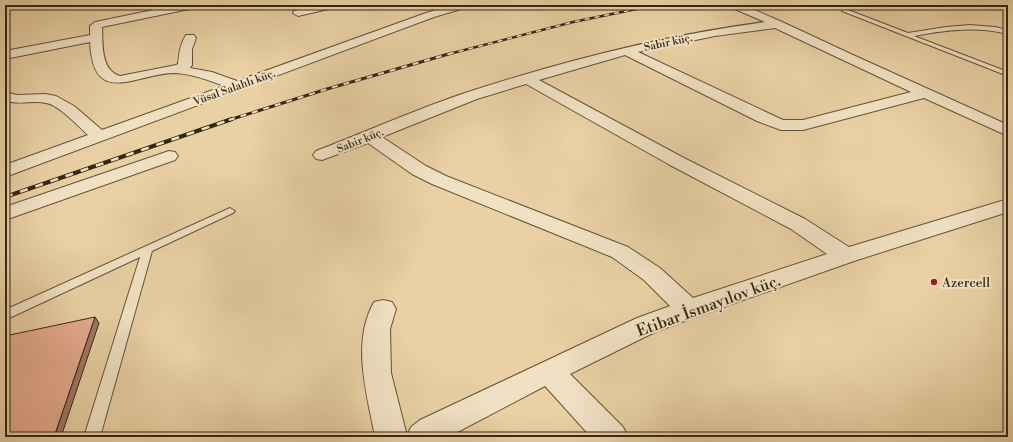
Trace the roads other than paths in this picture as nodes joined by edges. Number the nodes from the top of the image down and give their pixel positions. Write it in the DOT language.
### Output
graph roads {
  1 [pos="14,5"];
  2 [pos="194,5"];
  3 [pos="333,5"];
  4 [pos="464,5"];
  5 [pos="734,5"];
  6 [pos="862,5"];
  7 [pos="5,7"];
  8 [pos="298,13"];
  9 [pos="777,24"];
  10 [pos="1008,32"];
  11 [pos="908,35"];
  12 [pos="97,38"];
  13 [pos="190,38"];
  14 [pos="626,51"];
  15 [pos="5,55"];
  16 [pos="179,70"];
  17 [pos="1008,74"];
  18 [pos="527,79"];
  19 [pos="238,86"];
  20 [pos="926,93"];
  21 [pos="6,96"];
  22 [pos="1008,131"];
  23 [pos="100,136"];
  24 [pos="369,136"];
  25 [pos="322,155"];
  26 [pos="169,156"];
  27 [pos="5,171"];
  28 [pos="1008,206"];
  29 [pos="230,211"];
  30 [pos="5,214"];
  31 [pos="148,248"];
  32 [pos="846,256"];
  33 [pos="384,309"];
  34 [pos="689,309"];
  35 [pos="5,315"];
  36 [pos="549,371"];
  37 [pos="92,437"];
  38 [pos="391,437"];
  39 [pos="422,437"];
  40 [pos="612,437"];
  1 -- 7 [label="street"];
  2 -- 12 [label="street"];
  3 -- 8 [label="street"];
  4 -- 19 [label="street, Vüsal Salahlı küç."];
  5 -- 9 [label="street"];
  6 -- 11 [label="lane"];
  9 -- 14 [label="street, Sabir küç."];
  9 -- 20 [label="street"];
  10 -- 11 [label="lane"];
  11 -- 17 [label="lane"];
  12 -- 15 [label="street"];
  12 -- 16 [label="street"];
  13 -- 16 [label="street"];
  14 -- 18 [label="street, Sabir küç."];
  14 -- 20 [label="street"];
  16 -- 19 [label="street"];
  18 -- 24 [label="street, Sabir küç."];
  18 -- 32 [label="street"];
  19 -- 23 [label="street, Vüsal Salahlı küç."];
  20 -- 22 [label="street"];
  21 -- 23 [label="street"];
  23 -- 27 [label="street, Vüsal Salahlı küç."];
  24 -- 25 [label="street, Sabir küç."];
  24 -- 34 [label="street"];
  26 -- 30 [label="street"];
  28 -- 32 [label="street, Etibar İsmayılov küç."];
  29 -- 31 [label="lane"];
  31 -- 35 [label="lane"];
  31 -- 37 [label="lane"];
  32 -- 34 [label="street, Etibar İsmayılov küç."];
  33 -- 38 [label="street"];
  34 -- 36 [label="street, Etibar İsmayılov küç."];
  36 -- 39 [label="street, Etibar İsmayılov küç."];
  36 -- 40 [label="street"];
}
